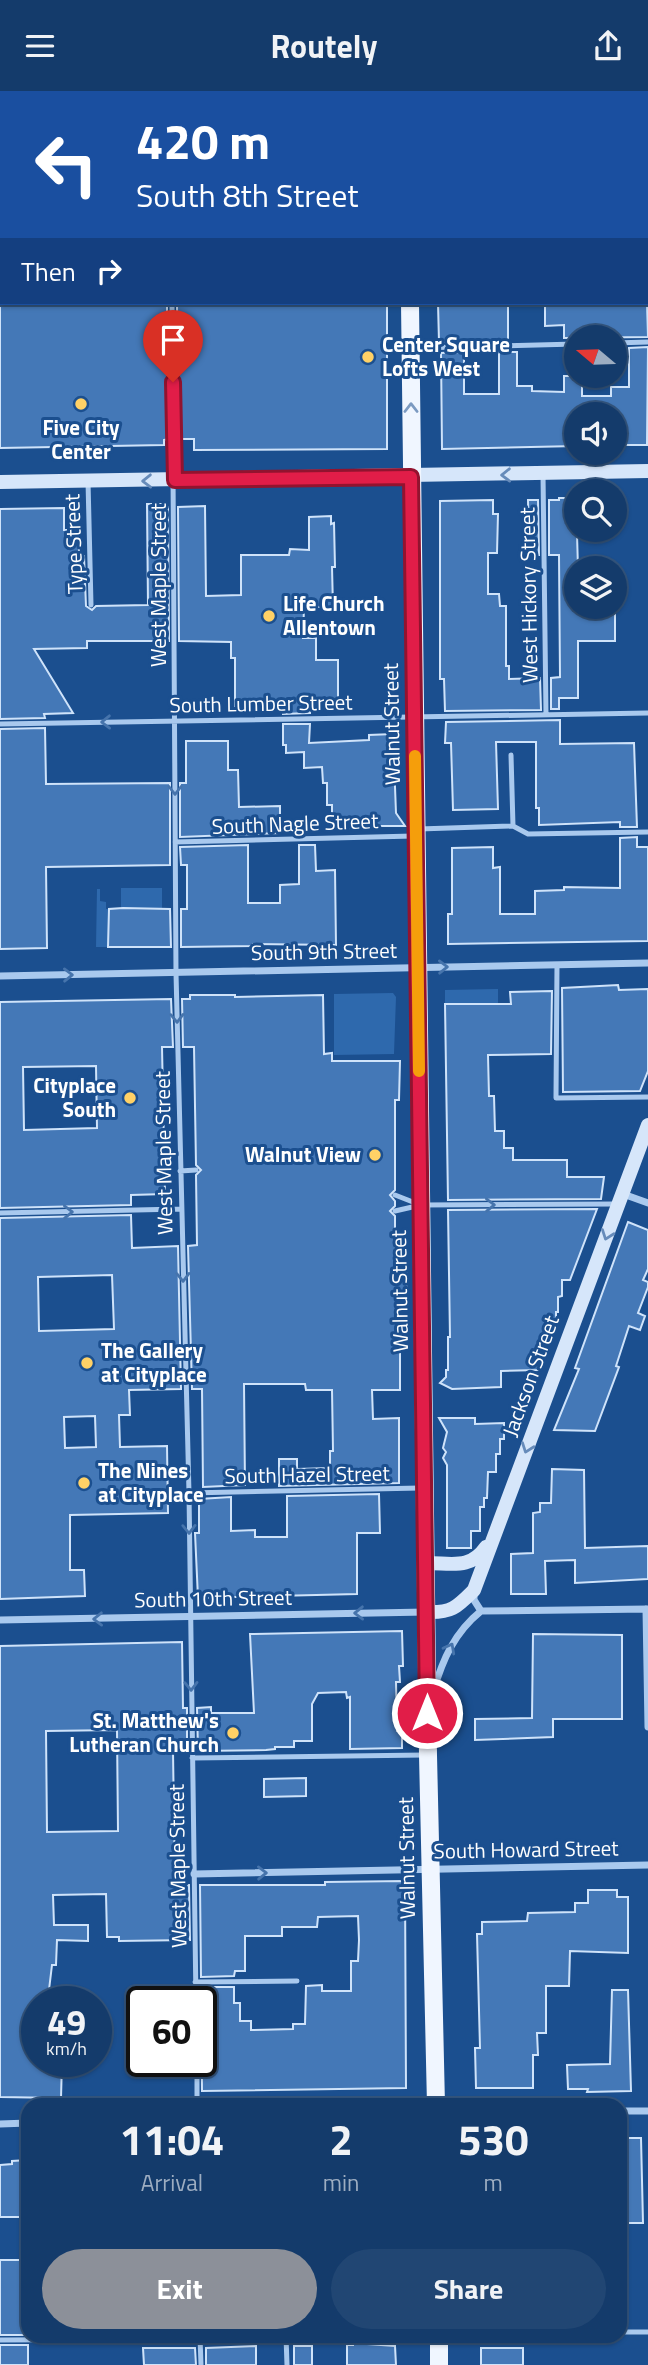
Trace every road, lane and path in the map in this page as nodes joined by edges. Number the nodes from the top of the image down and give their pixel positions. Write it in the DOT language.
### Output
graph roads {
  1 [pos="172,305"];
  2 [pos="410,305"];
  3 [pos="648,342"];
  4 [pos="627,343"];
  5 [pos="564,344"];
  6 [pos="411,348"];
  7 [pos="648,471"];
  8 [pos="543,474"];
  9 [pos="411,477"];
  10 [pos="175,480"];
  11 [pos="88,481"];
  12 [pos="0,482"];
  13 [pos="91,605"];
  14 [pos="648,713"];
  15 [pos="546,715"];
  16 [pos="415,717"];
  17 [pos="174,722"];
  18 [pos="0,724"];
  19 [pos="511,754"];
  20 [pos="513,826"];
  21 [pos="416,832"];
  22 [pos="648,832"];
  23 [pos="175,842"];
  24 [pos="648,963"];
  25 [pos="557,965"];
  26 [pos="418,968"];
  27 [pos="176,973"];
  28 [pos="0,976"];
  29 [pos="648,1097"];
  30 [pos="648,1125"];
  31 [pos="196,1170"];
  32 [pos="180,1171"];
  33 [pos="395,1195"];
  34 [pos="620,1198"];
  35 [pos="648,1203"];
  36 [pos="421,1205"];
  37 [pos="181,1209"];
  38 [pos="395,1211"];
  39 [pos="0,1213"];
  40 [pos="426,1487"];
  41 [pos="189,1493"];
  42 [pos="495,1535"];
  43 [pos="427,1563"];
  44 [pos="474,1590"];
  45 [pos="647,1609"];
  46 [pos="481,1611"];
  47 [pos="427,1612"];
  48 [pos="190,1617"];
  49 [pos="0,1620"];
  50 [pos="427,1713"];
  51 [pos="648,1727"];
  52 [pos="428,1755"];
  53 [pos="192,1758"];
  54 [pos="648,1865"];
  55 [pos="429,1869"];
  56 [pos="194,1874"];
  57 [pos="297,1981"];
  58 [pos="195,1982"];
  59 [pos="195,1986"];
  60 [pos="197,2077"];
  61 [pos="197,2098"];
  62 [pos="436,2098"];
  63 [pos="627,2111"];
  64 [pos="648,2111"];
  65 [pos="21,2123"];
  66 [pos="0,2124"];
  67 [pos="627,2332"];
  68 [pos="648,2332"];
  69 [pos="0,2340"];
  70 [pos="21,2340"];
  71 [pos="200,2343"];
  72 [pos="286,2343"];
  73 [pos="439,2343"];
  74 [pos="201,2365"];
  75 [pos="287,2365"];
  76 [pos="439,2365"];
  1 -- 10 [label="lane, West Maple Street"];
  2 -- 6 [label="main road, Walnut Street"];
  3 -- 4 [label="lane"];
  5 -- 6 [label="lane"];
  9 -- 6 [label="main road, Walnut Street, one-way"];
  7 -- 8 [label="main road"];
  8 -- 9 [label="main road, one-way"];
  8 -- 15 [label="lane, West Hickory Street"];
  9 -- 10 [label="main road"];
  9 -- 16 [label="main road, Walnut Street"];
  10 -- 11 [label="main road, one-way"];
  10 -- 17 [label="lane, West Maple Street"];
  11 -- 12 [label="main road"];
  11 -- 13 [label="lane, Type Street"];
  14 -- 15 [label="lane, South Lumber Street"];
  15 -- 16 [label="lane, South Lumber Street"];
  16 -- 17 [label="lane, South Lumber Street"];
  16 -- 21 [label="main road, Walnut Street"];
  17 -- 18 [label="lane, South Lumber Street, one-way"];
  17 -- 23 [label="lane, West Maple Street, one-way"];
  19 -- 20 [label="lane"];
  20 -- 21 [label="lane, South Nagle Street"];
  20 -- 22 [label="lane, South Nagle Street"];
  21 -- 23 [label="lane, South Nagle Street"];
  21 -- 26 [label="main road, Walnut Street"];
  23 -- 27 [label="lane, West Maple Street"];
  24 -- 25 [label="street, South 9th Street"];
  26 -- 25 [label="street, South 9th Street, one-way"];
  25 -- 29 [label="lane"];
  26 -- 27 [label="street, South 9th Street"];
  26 -- 36 [label="main road, Walnut Street"];
  28 -- 27 [label="street, South 9th Street, one-way"];
  27 -- 32 [label="lane, West Maple Street, one-way"];
  30 -- 34 [label="main road, Jackson Street"];
  31 -- 32 [label="lane"];
  32 -- 37 [label="lane, West Maple Street"];
  33 -- 36 [label="lane"];
  34 -- 35 [label="street"];
  36 -- 34 [label="lane, one-way"];
  34 -- 42 [label="main road, Jackson Street, one-way"];
  36 -- 38 [label="lane"];
  36 -- 40 [label="main road, Walnut Street"];
  39 -- 37 [label="lane, one-way"];
  37 -- 41 [label="lane, West Maple Street, one-way"];
  40 -- 41 [label="lane, South Hazel Street"];
  40 -- 43 [label="main road, Walnut Street"];
  41 -- 48 [label="lane, West Maple Street, one-way"];
  42 -- 43 [label="main road"];
  42 -- 44 [label="main road, Jackson Street"];
  43 -- 47 [label="main road, Walnut Street"];
  44 -- 46 [label="street"];
  44 -- 47 [label="main road"];
  45 -- 46 [label="street"];
  45 -- 51 [label="street"];
  50 -- 46 [label="street, one-way"];
  47 -- 48 [label="street, South 10th Street, one-way"];
  47 -- 50 [label="main road, Walnut Street"];
  48 -- 49 [label="street, South 10th Street, one-way"];
  48 -- 53 [label="lane, West Maple Street, one-way"];
  50 -- 52 [label="main road, Walnut Street"];
  52 -- 53 [label="lane"];
  52 -- 55 [label="main road, Walnut Street"];
  53 -- 56 [label="lane, West Maple Street"];
  54 -- 55 [label="street, South Howard Street"];
  56 -- 55 [label="street, South Howard Street, one-way"];
  55 -- 62 [label="main road, Walnut Street"];
  56 -- 58 [label="lane, West Maple Street"];
  57 -- 58 [label="lane"];
  58 -- 59 [label="lane, West Maple Street"];
  60 -- 61 [label="lane"];
  63 -- 64 [label="street"];
  65 -- 66 [label="street"];
  67 -- 68 [label="lane"];
  69 -- 70 [label="lane"];
  71 -- 74 [label="lane"];
  72 -- 75 [label="lane"];
  73 -- 76 [label="main road"];
}
